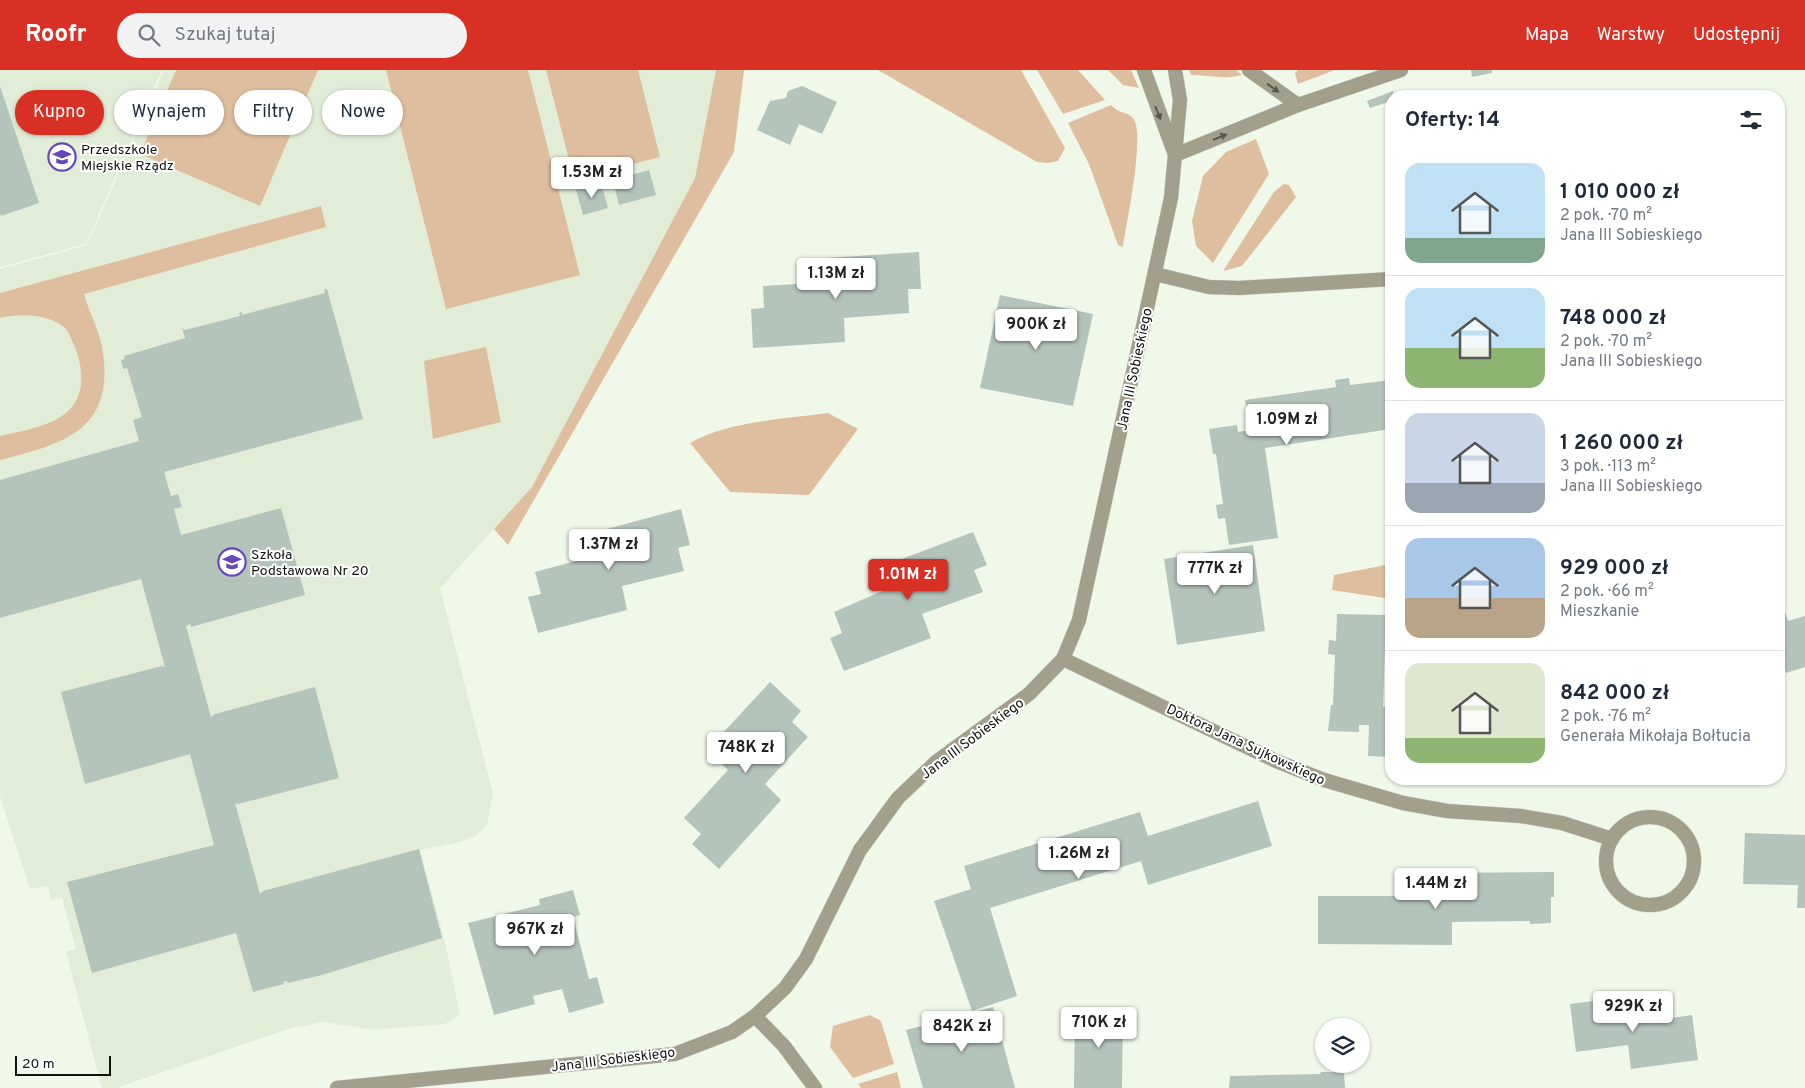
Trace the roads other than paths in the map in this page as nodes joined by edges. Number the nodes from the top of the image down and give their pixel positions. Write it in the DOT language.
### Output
graph roads {
  1 [pos="1144,70"];
  2 [pos="1175,70"];
  3 [pos="1249,70"];
  4 [pos="1401,70"];
  5 [pos="1298,105"];
  6 [pos="1175,155"];
  7 [pos="1155,274"];
  8 [pos="1385,279"];
  9 [pos="1063,659"];
  10 [pos="1612,839"];
  11 [pos="755,1016"];
  12 [pos="337,1088"];
  13 [pos="815,1088"];
  1 -- 6 [label="street, Jana III Sobieskiego, one-way"];
  2 -- 6 [label="street, Jana III Sobieskiego"];
  3 -- 5 [label="street, one-way"];
  4 -- 5 [label="street"];
  6 -- 5 [label="street, one-way"];
  6 -- 7 [label="street, Jana III Sobieskiego"];
  7 -- 8 [label="street"];
  7 -- 9 [label="street, Jana III Sobieskiego"];
  9 -- 10 [label="street, Doktora Jana Sujkowskiego"];
  9 -- 11 [label="street, Jana III Sobieskiego"];
  10 -- 10 [label="street"];
  11 -- 12 [label="street, Jana III Sobieskiego"];
  11 -- 13 [label="street"];
}
